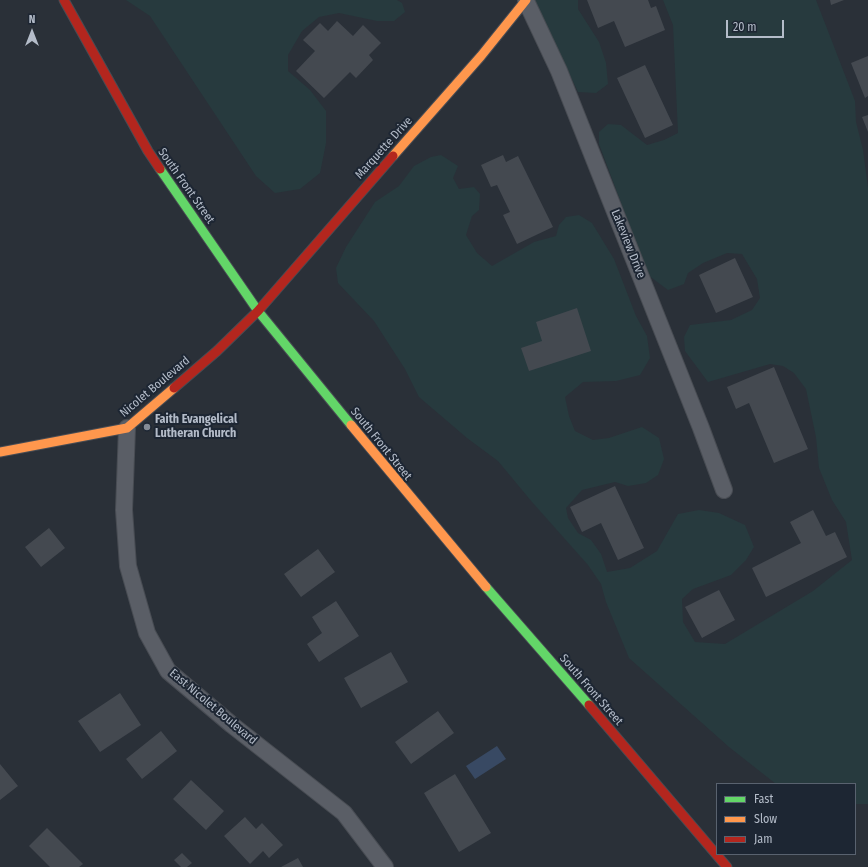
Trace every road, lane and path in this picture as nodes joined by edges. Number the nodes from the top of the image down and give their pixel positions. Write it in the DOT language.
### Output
graph roads {
  1 [pos="64,0"];
  2 [pos="526,0"];
  3 [pos="258,311"];
  4 [pos="127,428"];
  5 [pos="0,452"];
  6 [pos="724,490"];
  7 [pos="716,853"];
  8 [pos="718,855"];
  9 [pos="385,867"];
  10 [pos="728,867"];
  1 -- 3 [label="main road, South Front Street"];
  2 -- 3 [label="main road, Marquette Drive"];
  2 -- 6 [label="street, Lakeview Drive"];
  3 -- 4 [label="main road, Nicolet Boulevard"];
  3 -- 7 [label="main road, South Front Street"];
  4 -- 5 [label="main road, Nicolet Boulevard"];
  4 -- 9 [label="street, East Nicolet Boulevard"];
  8 -- 10 [label="main road, South Front Street"];
}
